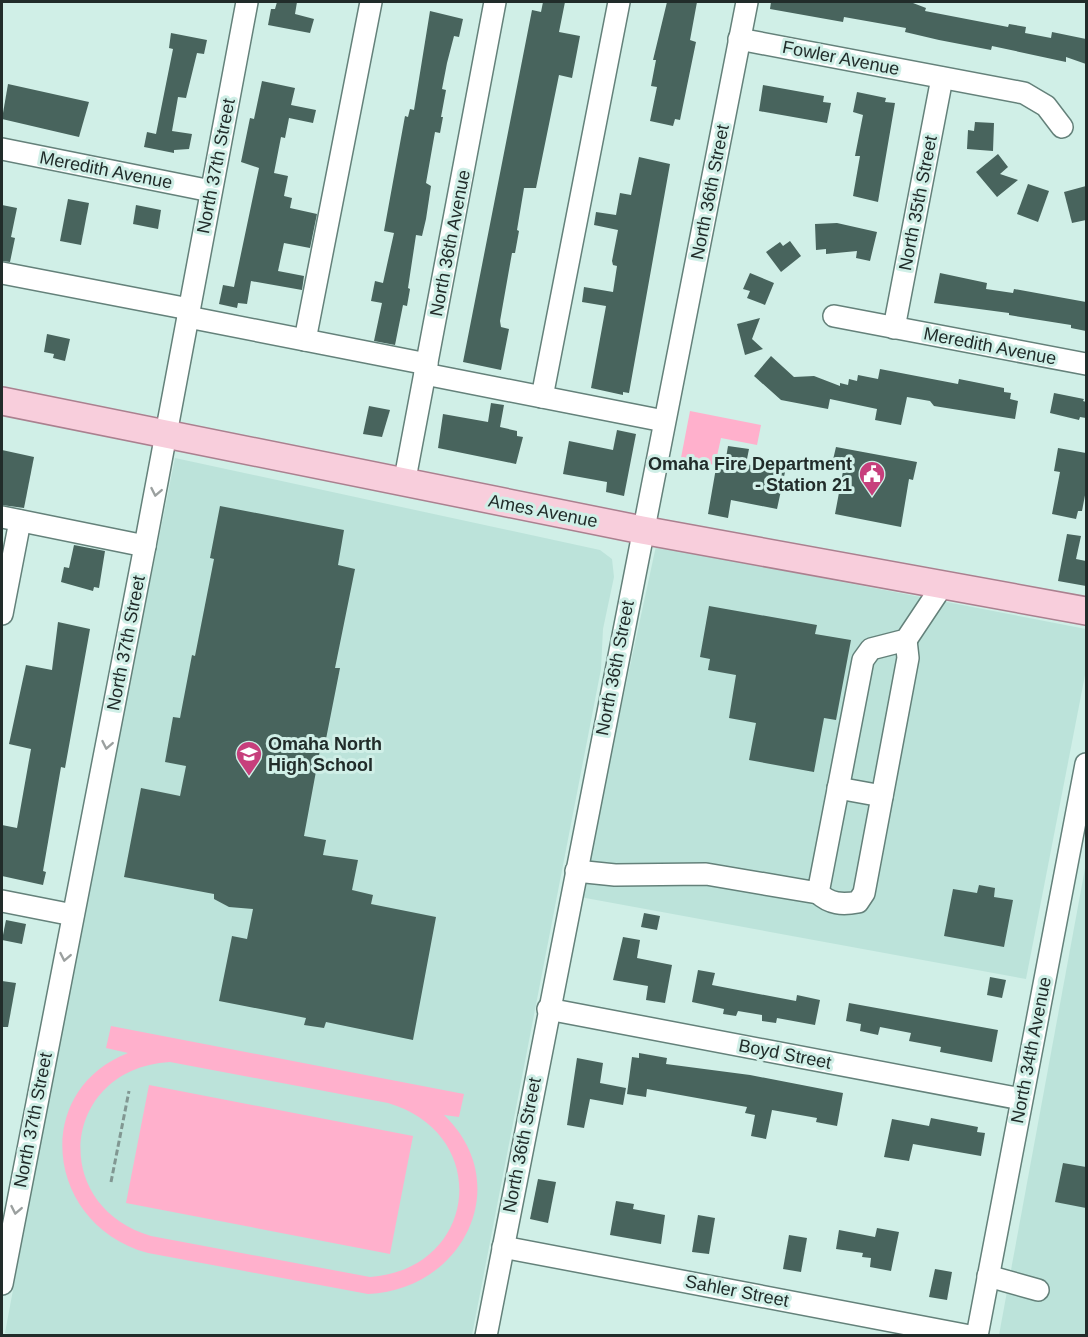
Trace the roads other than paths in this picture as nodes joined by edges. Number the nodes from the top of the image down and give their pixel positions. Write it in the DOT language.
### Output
graph roads {
  1 [pos="247,2"];
  2 [pos="371,2"];
  3 [pos="495,2"];
  4 [pos="619,2"];
  5 [pos="747,2"];
  6 [pos="739,39"];
  7 [pos="942,78"];
  8 [pos="1062,127"];
  9 [pos="2,149"];
  10 [pos="211,191"];
  11 [pos="2,273"];
  12 [pos="189,313"];
  13 [pos="834,316"];
  14 [pos="894,328"];
  15 [pos="305,340"];
  16 [pos="1086,364"];
  17 [pos="426,369"];
  18 [pos="542,397"];
  19 [pos="2,401"];
  20 [pos="664,421"];
  21 [pos="166,434"];
  22 [pos="404,484"];
  23 [pos="11,519"];
  24 [pos="642,530"];
  25 [pos="145,546"];
  26 [pos="942,586"];
  27 [pos="1086,611"];
  28 [pos="2,614"];
  29 [pos="906,640"];
  30 [pos="1086,764"];
  31 [pos="838,788"];
  32 [pos="882,796"];
  33 [pos="1078,853"];
  34 [pos="576,871"];
  35 [pos="818,893"];
  36 [pos="2,901"];
  37 [pos="73,915"];
  38 [pos="548,1009"];
  39 [pos="1021,1099"];
  40 [pos="503,1247"];
  41 [pos="988,1276"];
  42 [pos="2,1284"];
  43 [pos="1038,1290"];
  44 [pos="486,1335"];
  45 [pos="970,1335"];
  46 [pos="977,1335"];
  1 -- 10 [label="street, North 37th Street"];
  2 -- 15 [label="street"];
  3 -- 17 [label="street, North 36th Avenue"];
  4 -- 18 [label="street"];
  5 -- 6 [label="street, North 36th Street"];
  6 -- 7 [label="street, Fowler Avenue"];
  6 -- 20 [label="street, North 36th Street"];
  7 -- 8 [label="street, Fowler Avenue"];
  7 -- 14 [label="street, North 35th Street"];
  9 -- 10 [label="street, Meredith Avenue"];
  10 -- 12 [label="street, North 37th Street"];
  11 -- 12 [label="street"];
  12 -- 15 [label="street"];
  12 -- 21 [label="street, North 37th Street"];
  13 -- 14 [label="street, Meredith Avenue"];
  14 -- 16 [label="street, Meredith Avenue"];
  15 -- 17 [label="street"];
  17 -- 18 [label="street"];
  17 -- 22 [label="street, North 36th Avenue"];
  18 -- 20 [label="street"];
  19 -- 21 [label="main road, Ames Avenue"];
  20 -- 24 [label="street, North 36th Street"];
  21 -- 22 [label="main road, Ames Avenue"];
  21 -- 25 [label="street, North 37th Street, one-way"];
  22 -- 24 [label="main road, Ames Avenue"];
  23 -- 25 [label="street"];
  23 -- 28 [label="street"];
  24 -- 26 [label="main road, Ames Avenue"];
  24 -- 34 [label="street, North 36th Street"];
  25 -- 37 [label="street, North 37th Street, one-way"];
  26 -- 27 [label="main road, Ames Avenue"];
  26 -- 29 [label="street"];
  29 -- 31 [label="street"];
  29 -- 32 [label="street"];
  30 -- 33 [label="street, North 34th Avenue"];
  31 -- 32 [label="street"];
  31 -- 35 [label="street"];
  32 -- 35 [label="street"];
  33 -- 39 [label="street, North 34th Avenue"];
  34 -- 35 [label="street"];
  34 -- 38 [label="street, North 36th Street"];
  36 -- 37 [label="street"];
  37 -- 42 [label="street, North 37th Street, one-way"];
  38 -- 39 [label="street, Boyd Street"];
  38 -- 40 [label="street, North 36th Street"];
  39 -- 41 [label="street, North 34th Avenue"];
  40 -- 44 [label="street, North 36th Street"];
  40 -- 45 [label="street, Sahler Street"];
  41 -- 43 [label="street"];
  41 -- 46 [label="street, North 34th Avenue"];
}
